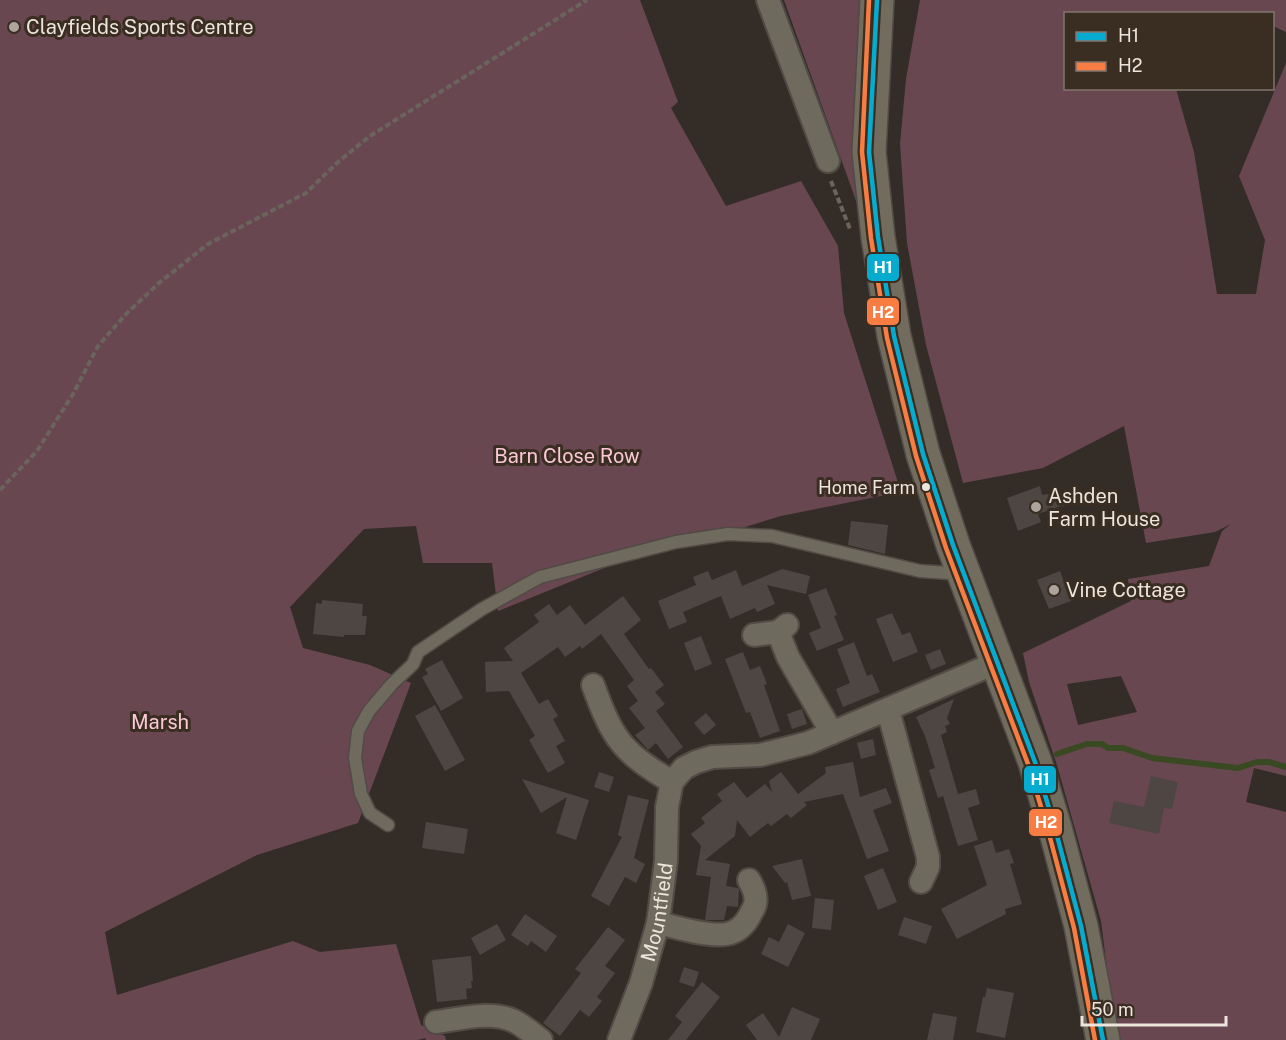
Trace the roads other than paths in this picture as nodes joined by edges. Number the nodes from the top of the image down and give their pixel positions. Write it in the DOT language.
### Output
graph roads {
  1 [pos="768,0"];
  2 [pos="877,0"];
  3 [pos="828,161"];
  4 [pos="964,575"];
  5 [pos="754,635"];
  6 [pos="998,662"];
  7 [pos="593,685"];
  8 [pos="888,710"];
  9 [pos="832,733"];
  10 [pos="672,782"];
  11 [pos="388,825"];
  12 [pos="749,880"];
  13 [pos="921,882"];
  14 [pos="658,924"];
  15 [pos="436,1022"];
  16 [pos="541,1040"];
  17 [pos="619,1040"];
  18 [pos="1103,1040"];
  1 -- 3 [label="street"];
  2 -- 4 [label="street"];
  4 -- 6 [label="street"];
  4 -- 11 [label="lane"];
  5 -- 9 [label="street"];
  6 -- 8 [label="street"];
  6 -- 18 [label="street"];
  7 -- 10 [label="street"];
  8 -- 9 [label="street"];
  8 -- 13 [label="street"];
  9 -- 10 [label="street"];
  10 -- 14 [label="street, Mountfield"];
  12 -- 14 [label="street"];
  14 -- 17 [label="street, Mountfield"];
  15 -- 16 [label="street"];
}
